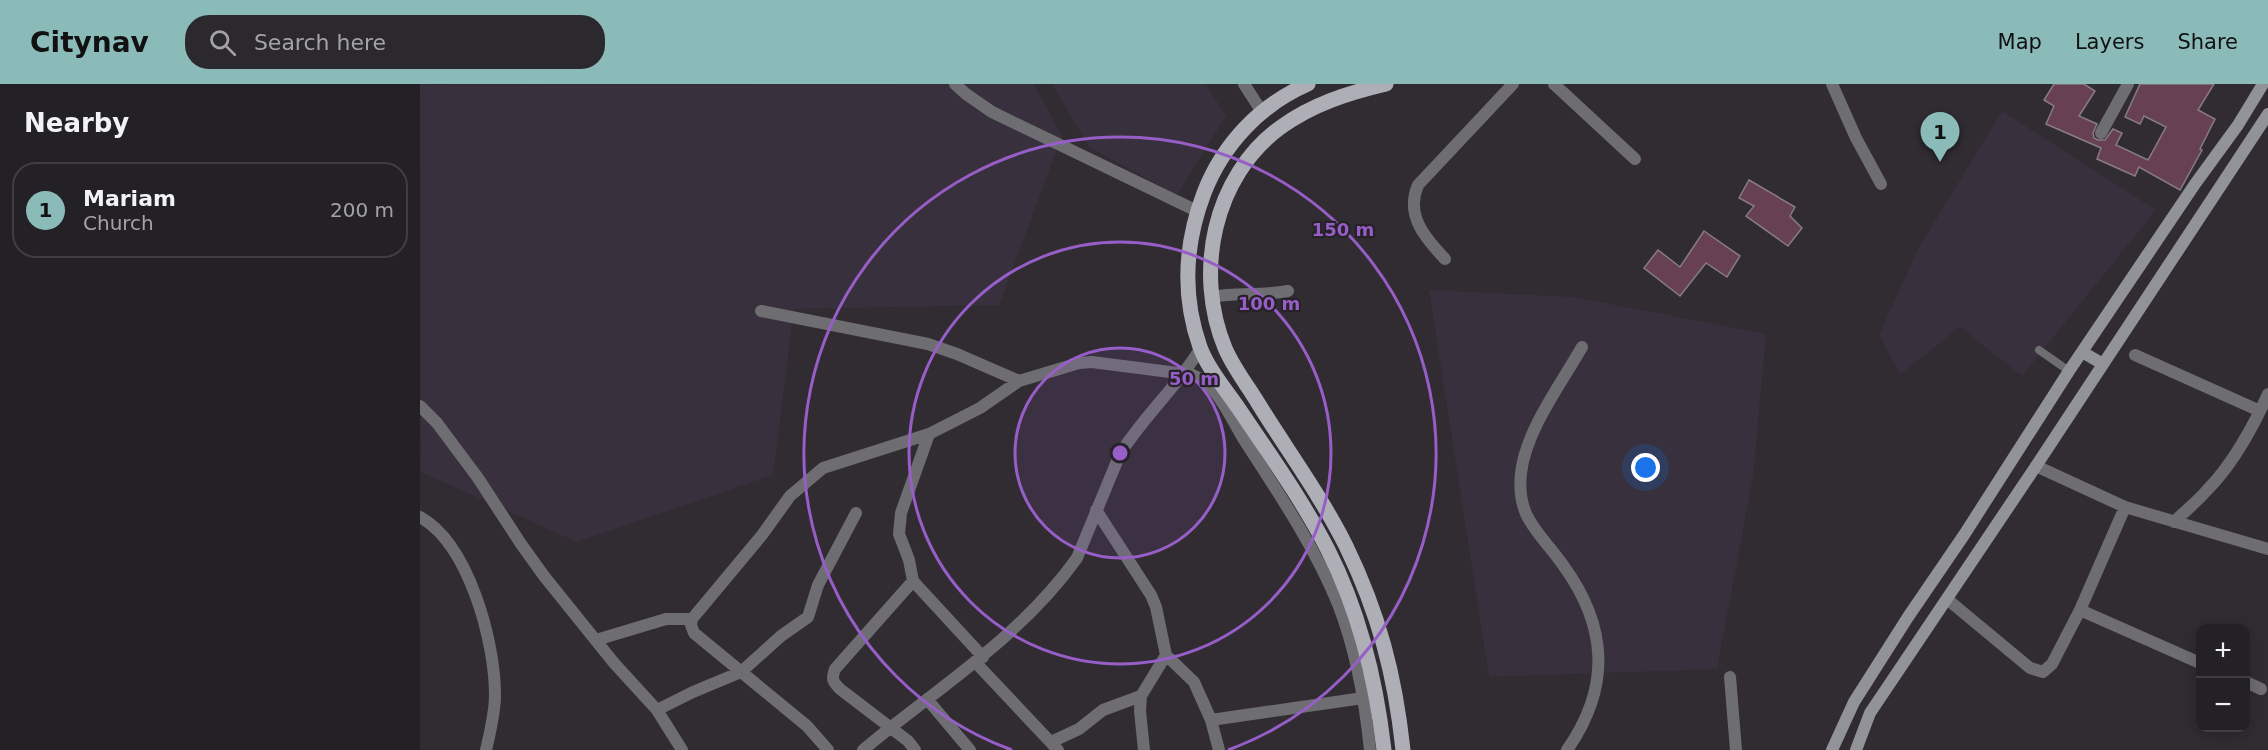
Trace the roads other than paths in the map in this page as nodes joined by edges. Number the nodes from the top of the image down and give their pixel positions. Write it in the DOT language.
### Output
graph roads {
  1 [pos="955,84"];
  2 [pos="1244,84"];
  3 [pos="1308,84"];
  4 [pos="1386,84"];
  5 [pos="1513,84"];
  6 [pos="1554,84"];
  7 [pos="1832,84"];
  8 [pos="2128,84"];
  9 [pos="2263,84"];
  10 [pos="1262,112"];
  11 [pos="2268,114"];
  12 [pos="2101,133"];
  13 [pos="1635,159"];
  14 [pos="1881,184"];
  15 [pos="1197,211"];
  16 [pos="1445,259"];
  17 [pos="1187,288"];
  18 [pos="1211,291"];
  19 [pos="1288,291"];
  20 [pos="761,311"];
  21 [pos="1582,347"];
  22 [pos="2039,350"];
  23 [pos="1202,352"];
  24 [pos="2082,352"];
  25 [pos="2135,355"];
  26 [pos="2103,364"];
  27 [pos="2068,371"];
  28 [pos="1185,374"];
  29 [pos="1018,381"];
  30 [pos="1208,383"];
  31 [pos="2268,394"];
  32 [pos="420,406"];
  33 [pos="2264,413"];
  34 [pos="928,434"];
  35 [pos="2036,466"];
  36 [pos="2125,507"];
  37 [pos="1095,510"];
  38 [pos="856,513"];
  39 [pos="420,517"];
  40 [pos="2174,522"];
  41 [pos="2268,549"];
  42 [pos="913,581"];
  43 [pos="1947,599"];
  44 [pos="2080,610"];
  45 [pos="692,619"];
  46 [pos="596,640"];
  47 [pos="1166,655"];
  48 [pos="980,660"];
  49 [pos="2196,661"];
  50 [pos="741,672"];
  51 [pos="1730,677"];
  52 [pos="2250,684"];
  53 [pos="2261,689"];
  54 [pos="1141,696"];
  55 [pos="1363,698"];
  56 [pos="927,699"];
  57 [pos="1854,702"];
  58 [pos="657,710"];
  59 [pos="1870,713"];
  60 [pos="1211,720"];
  61 [pos="890,727"];
  62 [pos="1055,746"];
  63 [pos="486,750"];
  64 [pos="682,750"];
  65 [pos="828,750"];
  66 [pos="863,750"];
  67 [pos="915,750"];
  68 [pos="970,750"];
  69 [pos="1144,750"];
  70 [pos="1219,750"];
  71 [pos="1370,750"];
  72 [pos="1384,750"];
  73 [pos="1403,750"];
  74 [pos="1567,750"];
  75 [pos="1736,750"];
  76 [pos="1832,750"];
  77 [pos="1856,750"];
  1 -- 15 [label="street"];
  2 -- 10 [label="street"];
  3 -- 10 [label="main road"];
  4 -- 18 [label="main road"];
  5 -- 16 [label="street"];
  6 -- 13 [label="street"];
  7 -- 14 [label="street"];
  8 -- 12 [label="street"];
  9 -- 24 [label="main road"];
  10 -- 15 [label="main road"];
  11 -- 26 [label="main road"];
  15 -- 17 [label="main road"];
  17 -- 18 [label="main road"];
  17 -- 23 [label="main road"];
  18 -- 19 [label="street"];
  18 -- 73 [label="main road"];
  20 -- 29 [label="street"];
  21 -- 74 [label="street"];
  22 -- 27 [label="lane"];
  23 -- 28 [label="street"];
  23 -- 30 [label="street"];
  23 -- 72 [label="main road"];
  24 -- 26 [label="main road"];
  24 -- 27 [label="main road"];
  25 -- 33 [label="street"];
  26 -- 35 [label="main road"];
  27 -- 57 [label="main road"];
  28 -- 29 [label="street"];
  28 -- 30 [label="street"];
  28 -- 37 [label="street"];
  29 -- 34 [label="street"];
  30 -- 55 [label="street"];
  31 -- 33 [label="street"];
  32 -- 46 [label="street"];
  33 -- 40 [label="street"];
  34 -- 42 [label="street"];
  34 -- 45 [label="street"];
  35 -- 36 [label="street"];
  35 -- 43 [label="main road"];
  36 -- 40 [label="street"];
  36 -- 44 [label="street"];
  37 -- 47 [label="street"];
  37 -- 48 [label="street"];
  38 -- 50 [label="street"];
  39 -- 63 [label="street"];
  40 -- 41 [label="street"];
  42 -- 48 [label="street"];
  42 -- 61 [label="street"];
  43 -- 44 [label="street"];
  43 -- 59 [label="main road"];
  44 -- 49 [label="street"];
  45 -- 46 [label="street"];
  45 -- 50 [label="street"];
  46 -- 58 [label="street"];
  47 -- 54 [label="street"];
  47 -- 60 [label="street"];
  48 -- 56 [label="street"];
  48 -- 62 [label="street"];
  50 -- 58 [label="street"];
  50 -- 65 [label="street"];
  51 -- 75 [label="street"];
  52 -- 53 [label="street"];
  54 -- 62 [label="street"];
  54 -- 69 [label="street"];
  55 -- 60 [label="street"];
  55 -- 71 [label="street"];
  56 -- 61 [label="street"];
  56 -- 68 [label="street"];
  57 -- 59 [label="main road"];
  57 -- 76 [label="main road"];
  58 -- 64 [label="street"];
  59 -- 77 [label="main road"];
  60 -- 70 [label="street"];
  61 -- 66 [label="street"];
  61 -- 67 [label="street"];
}
